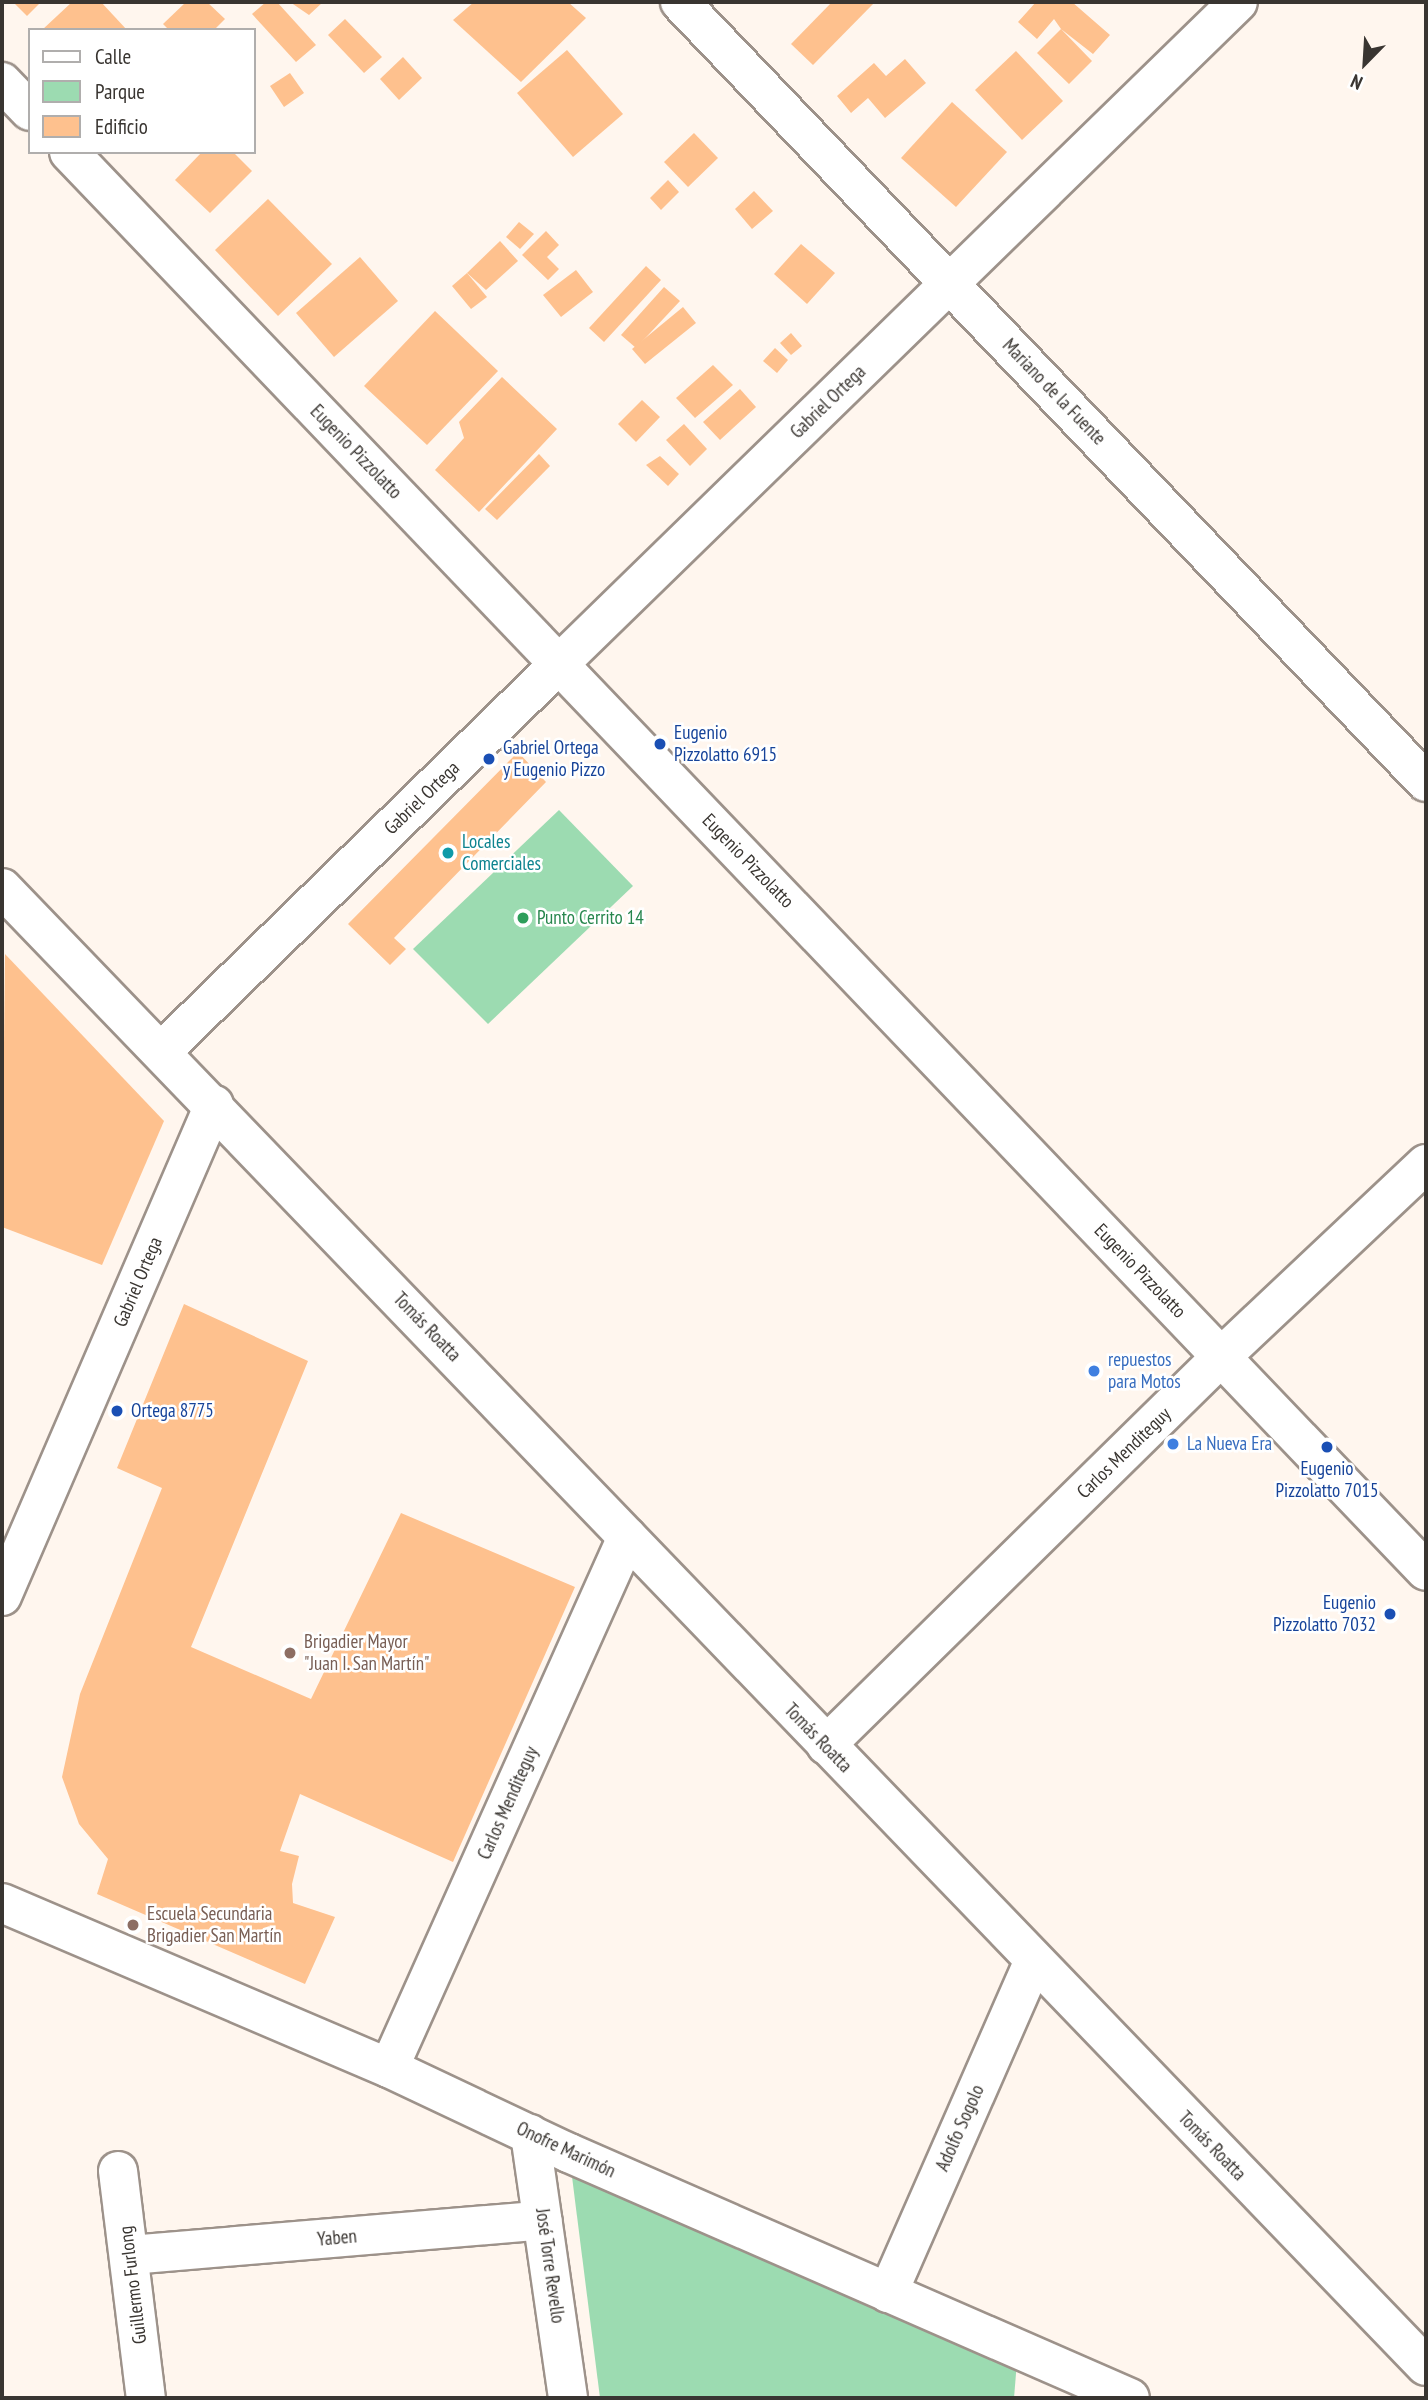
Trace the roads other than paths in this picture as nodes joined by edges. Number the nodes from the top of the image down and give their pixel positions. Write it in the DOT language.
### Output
graph roads {
  1 [pos="680,2"];
  2 [pos="1238,2"];
  3 [pos="2,82"];
  4 [pos="28,109"];
  5 [pos="71,154"];
  6 [pos="950,283"];
  7 [pos="559,664"];
  8 [pos="1426,782"];
  9 [pos="2,888"];
  10 [pos="162,1051"];
  11 [pos="214,1105"];
  12 [pos="1426,1164"];
  13 [pos="1222,1356"];
  14 [pos="627,1538"];
  15 [pos="1426,1571"];
  16 [pos="2,1597"];
  17 [pos="826,1745"];
  18 [pos="2,1903"];
  19 [pos="1033,1962"];
  20 [pos="389,2068"];
  21 [pos="530,2134"];
  22 [pos="118,2171"];
  23 [pos="543,2220"];
  24 [pos="130,2255"];
  25 [pos="888,2293"];
  26 [pos="1426,2366"];
  27 [pos="145,2398"];
  28 [pos="568,2398"];
  29 [pos="1130,2398"];
  1 -- 6 [label="street, Mariano de la Fuente"];
  2 -- 6 [label="street, Gabriel Ortega"];
  3 -- 4 [label="street"];
  5 -- 7 [label="street, Eugenio Pizzolatto"];
  6 -- 7 [label="street, Gabriel Ortega"];
  6 -- 8 [label="street, Mariano de la Fuente"];
  7 -- 10 [label="street, Gabriel Ortega"];
  7 -- 13 [label="street, Eugenio Pizzolatto"];
  9 -- 10 [label="street"];
  10 -- 11 [label="street"];
  11 -- 14 [label="street, Tomás Roatta"];
  11 -- 16 [label="street, Gabriel Ortega"];
  12 -- 13 [label="street, Carlos Menditeguy"];
  13 -- 15 [label="street, Eugenio Pizzolatto"];
  13 -- 17 [label="street, Carlos Menditeguy"];
  14 -- 17 [label="street, Tomás Roatta"];
  14 -- 20 [label="street, Carlos Menditeguy"];
  17 -- 19 [label="street, Tomás Roatta"];
  18 -- 20 [label="street, Onofre Marimón"];
  19 -- 25 [label="street, Adolfo Sogolo"];
  19 -- 26 [label="street, Tomás Roatta"];
  20 -- 21 [label="street, Onofre Marimón"];
  21 -- 23 [label="street, José Torre Revello"];
  21 -- 25 [label="street, Onofre Marimón"];
  22 -- 24 [label="street, Guillermo Furlong"];
  23 -- 24 [label="street, Yaben"];
  23 -- 28 [label="street, José Torre Revello"];
  24 -- 27 [label="street, Guillermo Furlong"];
  25 -- 29 [label="street, Onofre Marimón"];
}
